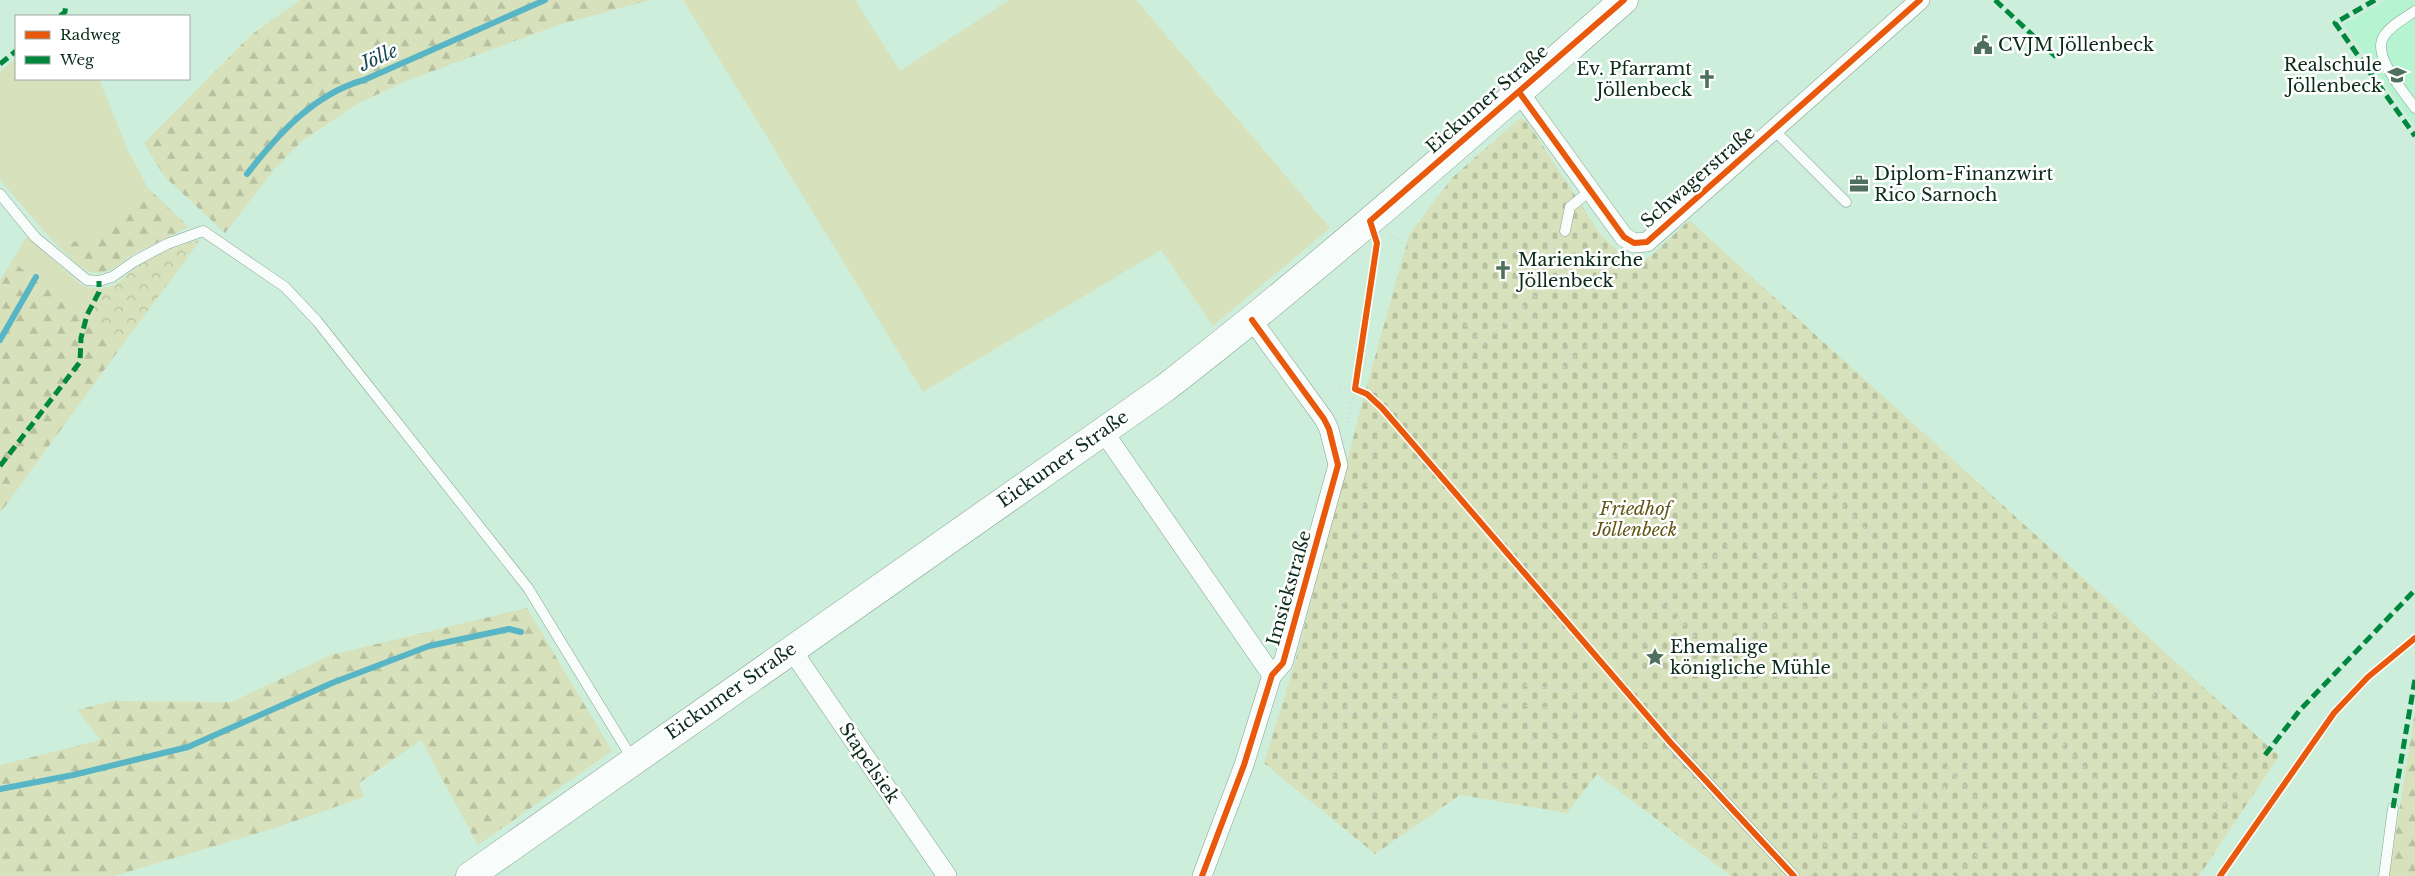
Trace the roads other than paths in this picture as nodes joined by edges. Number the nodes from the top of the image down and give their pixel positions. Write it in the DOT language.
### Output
graph roads {
  1 [pos="1624,0"];
  2 [pos="1920,0"];
  3 [pos="2415,11"];
  4 [pos="1519,92"];
  5 [pos="2415,108"];
  6 [pos="1774,130"];
  7 [pos="1591,190"];
  8 [pos="0,194"];
  9 [pos="1846,202"];
  10 [pos="1565,231"];
  11 [pos="1252,320"];
  12 [pos="1103,431"];
  13 [pos="791,649"];
  14 [pos="1272,675"];
  15 [pos="1670,742"];
  16 [pos="633,761"];
  17 [pos="2393,808"];
  18 [pos="473,875"];
  19 [pos="946,876"];
  20 [pos="1202,876"];
  21 [pos="1794,876"];
  22 [pos="2384,876"];
  1 -- 4 [label="main road, Eickumer Straße"];
  2 -- 6 [label="street, Schwagerstraße"];
  3 -- 5 [label="lane"];
  4 -- 7 [label="street, Schwagerstraße"];
  4 -- 11 [label="main road, Eickumer Straße"];
  6 -- 7 [label="street, Schwagerstraße"];
  6 -- 9 [label="lane"];
  7 -- 10 [label="lane"];
  8 -- 16 [label="lane"];
  11 -- 12 [label="main road, Eickumer Straße"];
  11 -- 14 [label="street, Imsiekstraße"];
  12 -- 13 [label="main road, Eickumer Straße"];
  12 -- 14 [label="street, Imsiekstraße"];
  13 -- 16 [label="main road, Eickumer Straße"];
  13 -- 19 [label="street, Stapelsiek"];
  14 -- 20 [label="street, Imsiekstraße"];
  15 -- 21 [label="lane"];
  16 -- 18 [label="main road, Eickumer Straße"];
  17 -- 22 [label="lane"];
}
